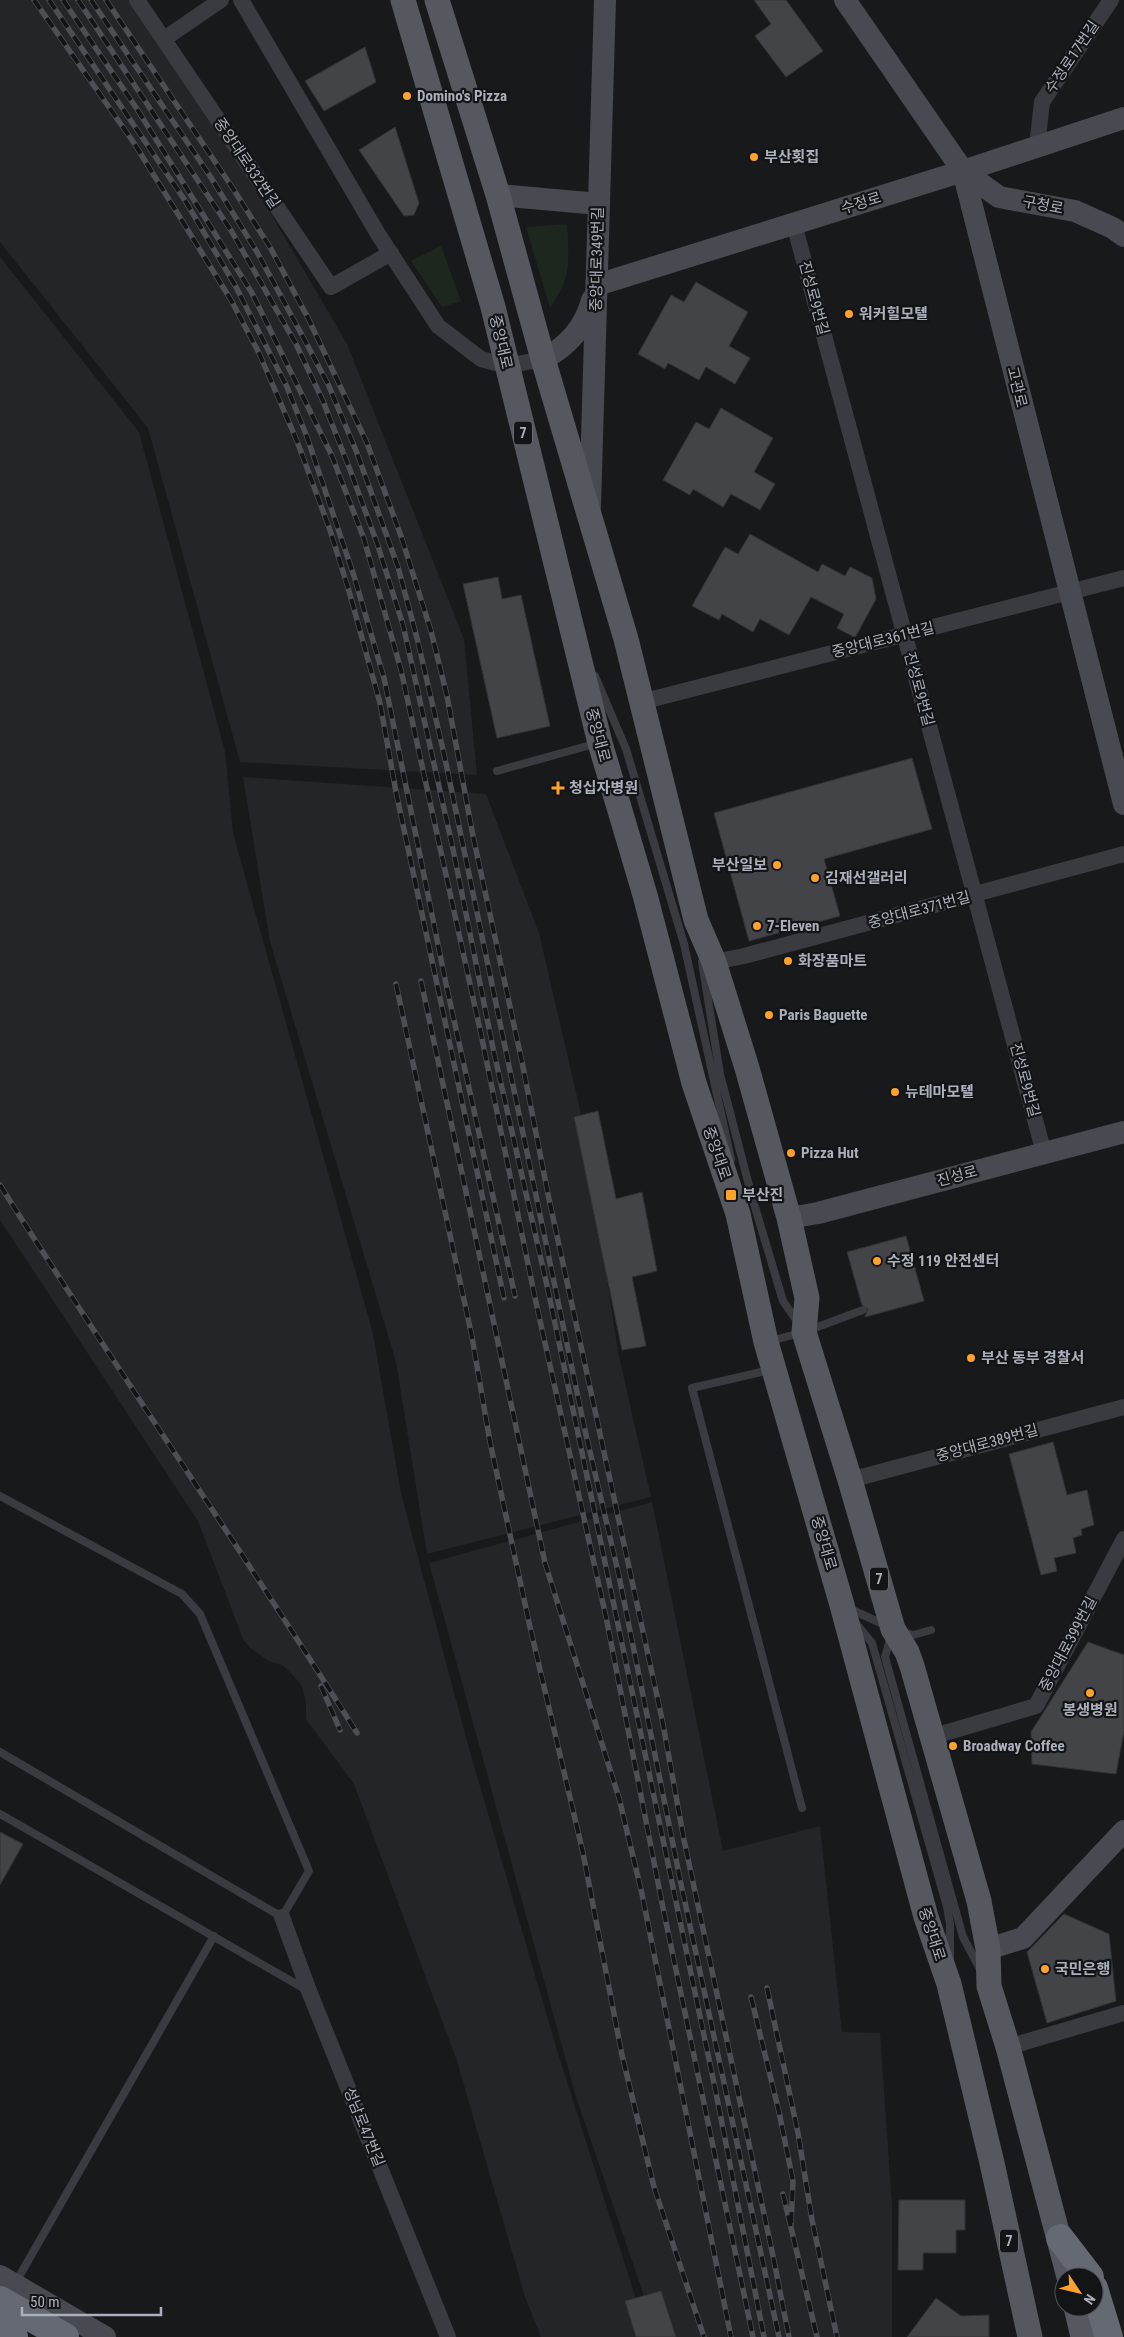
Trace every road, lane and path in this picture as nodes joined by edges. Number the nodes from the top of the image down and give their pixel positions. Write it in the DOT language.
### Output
graph roads {
  1 [pos="137,0"];
  2 [pos="221,0"];
  3 [pos="241,0"];
  4 [pos="382,0"];
  5 [pos="403,0"];
  6 [pos="437,0"];
  7 [pos="606,0"];
  8 [pos="845,0"];
  9 [pos="1111,0"];
  10 [pos="409,25"];
  11 [pos="164,39"];
  12 [pos="1124,118"];
  13 [pos="1037,146"];
  14 [pos="963,171"];
  15 [pos="498,195"];
  16 [pos="598,204"];
  17 [pos="794,224"];
  18 [pos="1124,236"];
  19 [pos="391,253"];
  20 [pos="597,284"];
  21 [pos="543,360"];
  22 [pos="506,366"];
  23 [pos="590,518"];
  24 [pos="1124,578"];
  25 [pos="1069,593"];
  26 [pos="568,612"];
  27 [pos="904,634"];
  28 [pos="641,702"];
  29 [pos="600,743"];
  30 [pos="497,770"];
  31 [pos="1124,804"];
  32 [pos="1124,854"];
  33 [pos="975,895"];
  34 [pos="696,920"];
  35 [pos="714,962"];
  36 [pos="1124,1132"];
  37 [pos="1044,1153"];
  38 [pos="738,1214"];
  39 [pos="789,1218"];
  40 [pos="863,1310"];
  41 [pos="804,1332"];
  42 [pos="766,1342"];
  43 [pos="774,1369"];
  44 [pos="1124,1407"];
  45 [pos="850,1480"];
  46 [pos="0,1496"];
  47 [pos="1124,1539"];
  48 [pos="842,1605"];
  49 [pos="893,1629"];
  50 [pos="931,1630"];
  51 [pos="931,1737"];
  52 [pos="0,1752"];
  53 [pos="802,1808"];
  54 [pos="0,1814"];
  55 [pos="1124,1831"];
  56 [pos="282,1917"];
  57 [pos="214,1936"];
  58 [pos="988,1949"];
  59 [pos="989,1986"];
  60 [pos="309,1991"];
  61 [pos="1124,2013"];
  62 [pos="1008,2047"];
  63 [pos="1060,2238"];
  64 [pos="1067,2267"];
  65 [pos="1077,2267"];
  66 [pos="5,2287"];
  67 [pos="1088,2317"];
  68 [pos="1102,2317"];
  69 [pos="0,2329"];
  70 [pos="14,2337"];
  71 [pos="65,2337"];
  72 [pos="105,2337"];
  73 [pos="448,2337"];
  74 [pos="1030,2337"];
  75 [pos="1084,2337"];
  76 [pos="1109,2337"];
  1 -- 11 [label="street"];
  2 -- 11 [label="street"];
  3 -- 19 [label="street"];
  4 -- 10 [label="main road"];
  5 -- 10 [label="main road, 중앙대로 / 7"];
  6 -- 15 [label="main road, 7"];
  7 -- 16 [label="street, 중앙대로349번길"];
  8 -- 14 [label="street, 고관로"];
  9 -- 13 [label="street, 수정로17번길"];
  10 -- 22 [label="main road, 중앙대로 / 7"];
  11 -- 19 [label="street, 중앙대로332번길"];
  12 -- 13 [label="street, 수정로"];
  13 -- 14 [label="street, 수정로"];
  14 -- 17 [label="street, 수정로"];
  14 -- 18 [label="street, 구청로"];
  14 -- 25 [label="street, 고관로"];
  15 -- 16 [label="street"];
  15 -- 21 [label="main road, 7"];
  16 -- 20 [label="street, 중앙대로349번길"];
  17 -- 20 [label="street, 수정로"];
  17 -- 27 [label="street, 진성로9번길"];
  19 -- 22 [label="street"];
  20 -- 21 [label="street"];
  20 -- 23 [label="street, 중앙대로349번길"];
  21 -- 22 [label="street"];
  21 -- 23 [label="main road, 7"];
  22 -- 26 [label="main road, 중앙대로 / 7"];
  23 -- 28 [label="main road, 7"];
  24 -- 25 [label="street, 중앙대로361번길"];
  25 -- 27 [label="street, 중앙대로361번길"];
  25 -- 31 [label="street, 고관로"];
  26 -- 29 [label="main road, 중앙대로 / 7"];
  26 -- 38 [label="lane"];
  27 -- 28 [label="street, 중앙대로361번길"];
  27 -- 33 [label="street, 진성로9번길"];
  28 -- 34 [label="main road, 7"];
  29 -- 30 [label="lane"];
  29 -- 38 [label="main road, 중앙대로 / 7"];
  32 -- 33 [label="street, 중앙대로371번길"];
  33 -- 35 [label="street, 중앙대로371번길"];
  33 -- 37 [label="street, 진성로9번길"];
  34 -- 35 [label="main road, 7"];
  34 -- 41 [label="lane"];
  35 -- 39 [label="main road, 7"];
  36 -- 37 [label="street, 진성로"];
  37 -- 39 [label="street, 진성로"];
  38 -- 42 [label="main road, 중앙대로 / 7"];
  39 -- 41 [label="main road, 7"];
  40 -- 41 [label="lane"];
  41 -- 42 [label="lane"];
  41 -- 45 [label="main road, 7"];
  42 -- 43 [label="main road, 중앙대로 / 7"];
  43 -- 48 [label="main road, 중앙대로 / 7"];
  43 -- 53 [label="lane"];
  44 -- 45 [label="street, 중앙대로389번길"];
  45 -- 49 [label="main road, 7"];
  46 -- 56 [label="lane"];
  47 -- 51 [label="street, 중앙대로399번길"];
  48 -- 49 [label="lane"];
  48 -- 74 [label="main road, 중앙대로 / 7"];
  49 -- 50 [label="lane"];
  49 -- 51 [label="main road, 7"];
  49 -- 59 [label="lane"];
  51 -- 58 [label="main road, 7"];
  52 -- 56 [label="lane"];
  54 -- 57 [label="lane"];
  55 -- 58 [label="street"];
  56 -- 60 [label="street, 성남로47번길"];
  57 -- 60 [label="lane"];
  57 -- 66 [label="lane"];
  58 -- 59 [label="main road, 7"];
  59 -- 62 [label="main road, 7"];
  60 -- 73 [label="street, 성남로47번길"];
  61 -- 62 [label="street"];
  62 -- 63 [label="main road, 7"];
  63 -- 64 [label="main road, 7"];
  63 -- 65 [label="highway"];
  66 -- 71 [label="highway"];
  66 -- 72 [label="street"];
  67 -- 75 [label="main road"];
  68 -- 76 [label="highway"];
  69 -- 70 [label="highway"];
}
